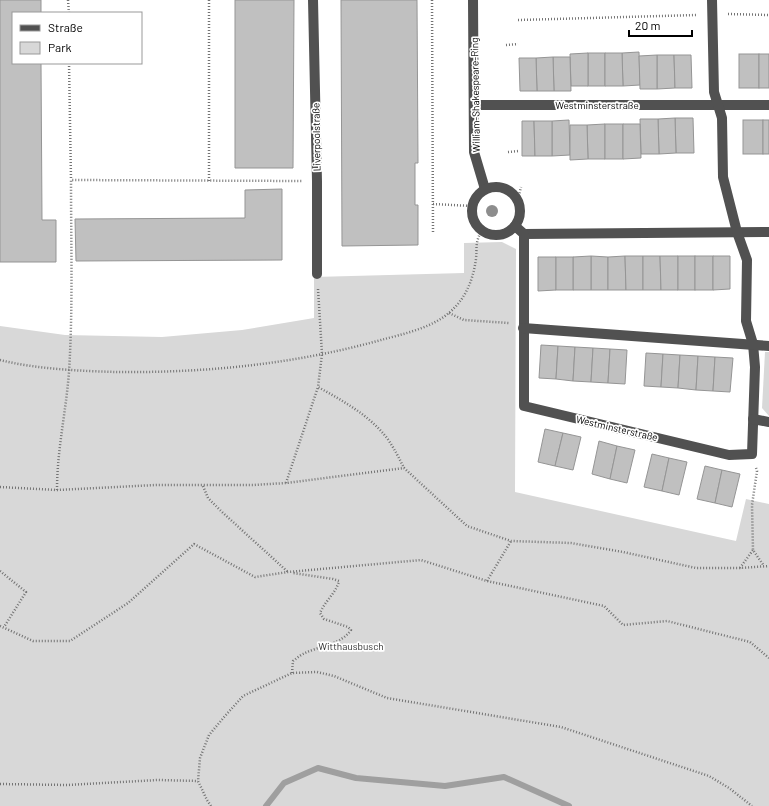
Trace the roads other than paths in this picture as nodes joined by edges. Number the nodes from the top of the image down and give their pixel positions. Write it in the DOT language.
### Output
graph roads {
  1 [pos="313,0"];
  2 [pos="473,0"];
  3 [pos="712,0"];
  4 [pos="474,105"];
  5 [pos="769,105"];
  6 [pos="719,106"];
  7 [pos="485,189"];
  8 [pos="515,226"];
  9 [pos="737,232"];
  10 [pos="769,232"];
  11 [pos="524,234"];
  12 [pos="317,274"];
  13 [pos="523,328"];
  14 [pos="753,344"];
  15 [pos="769,346"];
  16 [pos="753,419"];
  17 [pos="769,422"];
  1 -- 12 [label="street, Liverpoolstraße"];
  2 -- 4 [label="street, William-Shakespeare-Ring"];
  3 -- 6 [label="street"];
  4 -- 6 [label="street, Westminsterstraße"];
  4 -- 7 [label="street, William-Shakespeare-Ring"];
  5 -- 6 [label="street, Westminsterstraße"];
  6 -- 9 [label="street"];
  7 -- 8 [label="street"];
  7 -- 8 [label="street"];
  8 -- 11 [label="street"];
  9 -- 10 [label="street"];
  9 -- 11 [label="street"];
  9 -- 14 [label="street"];
  11 -- 13 [label="street, Westminsterstraße"];
  13 -- 14 [label="street"];
  13 -- 16 [label="street, Westminsterstraße"];
  14 -- 15 [label="street"];
  14 -- 16 [label="street"];
  16 -- 17 [label="street"];
}
